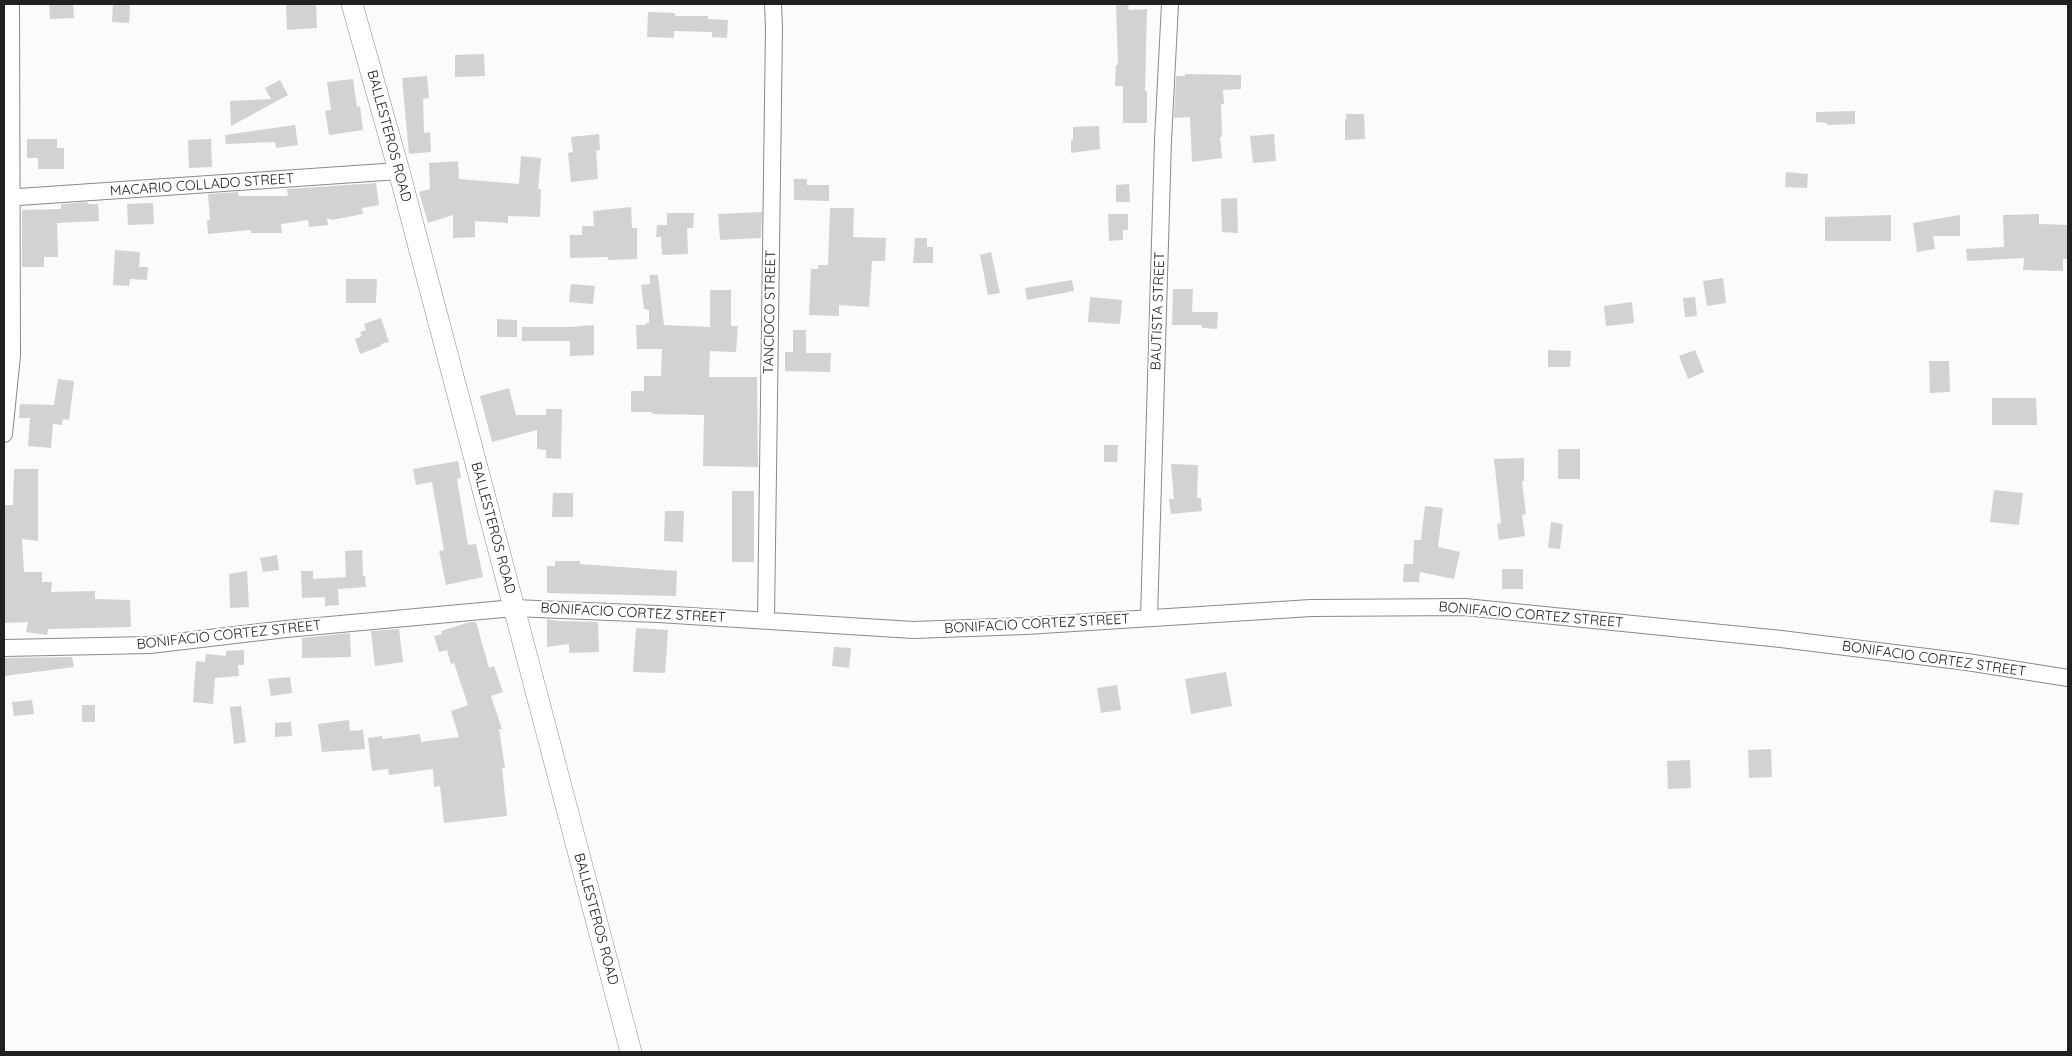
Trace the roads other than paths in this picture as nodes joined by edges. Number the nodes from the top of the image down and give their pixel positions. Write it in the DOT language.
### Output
graph roads {
  1 [pos="11,4"];
  2 [pos="352,4"];
  3 [pos="773,4"];
  4 [pos="1170,4"];
  5 [pos="400,171"];
  6 [pos="7,198"];
  7 [pos="4,434"];
  8 [pos="514,608"];
  9 [pos="1149,618"];
  10 [pos="766,620"];
  11 [pos="4,648"];
  12 [pos="2068,678"];
  13 [pos="631,1052"];
  1 -- 6 [label="street"];
  2 -- 5 [label="main road, BALLESTEROS ROAD"];
  3 -- 10 [label="street, TANCIOCO STREET"];
  4 -- 9 [label="street, BAUTISTA STREET"];
  5 -- 6 [label="street, MACARIO COLLADO STREET"];
  5 -- 8 [label="main road, BALLESTEROS ROAD"];
  6 -- 7 [label="street"];
  8 -- 10 [label="street, BONIFACIO CORTEZ STREET"];
  8 -- 11 [label="street, BONIFACIO CORTEZ STREET"];
  8 -- 13 [label="main road, BALLESTEROS ROAD"];
  9 -- 10 [label="street, BONIFACIO CORTEZ STREET"];
  9 -- 12 [label="street, BONIFACIO CORTEZ STREET"];
}
